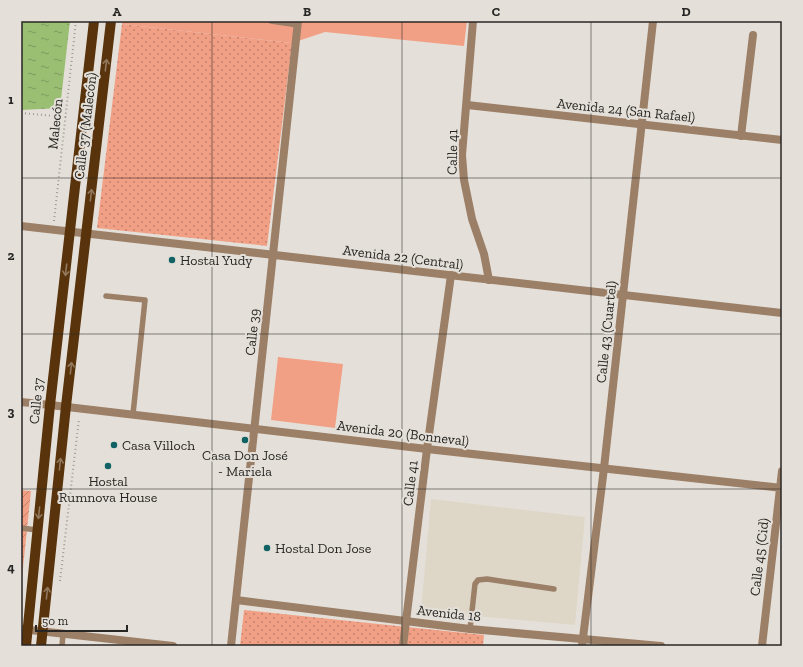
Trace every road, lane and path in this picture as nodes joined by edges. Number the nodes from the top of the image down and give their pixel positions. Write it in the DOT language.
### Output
graph roads {
  1 [pos="76,21"];
  2 [pos="94,21"];
  3 [pos="111,21"];
  4 [pos="271,21"];
  5 [pos="473,21"];
  6 [pos="654,21"];
  7 [pos="298,23"];
  8 [pos="753,34"];
  9 [pos="467,105"];
  10 [pos="21,113"];
  11 [pos="66,117"];
  12 [pos="642,124"];
  13 [pos="741,136"];
  14 [pos="782,140"];
  15 [pos="21,226"];
  16 [pos="53,230"];
  17 [pos="71,232"];
  18 [pos="86,233"];
  19 [pos="273,255"];
  20 [pos="451,275"];
  21 [pos="489,280"];
  22 [pos="623,295"];
  23 [pos="106,296"];
  24 [pos="782,313"];
  25 [pos="21,402"];
  26 [pos="50,405"];
  27 [pos="66,406"];
  28 [pos="133,414"];
  29 [pos="254,428"];
  30 [pos="427,449"];
  31 [pos="604,468"];
  32 [pos="782,472"];
  33 [pos="781,488"];
  34 [pos="21,528"];
  35 [pos="37,530"];
  36 [pos="554,590"];
  37 [pos="236,600"];
  38 [pos="405,622"];
  39 [pos="24,629"];
  40 [pos="470,629"];
  41 [pos="43,631"];
  42 [pos="63,634"];
  43 [pos="583,642"];
  44 [pos="129,644"];
  45 [pos="26,646"];
  46 [pos="41,646"];
  47 [pos="62,646"];
  48 [pos="173,646"];
  49 [pos="231,646"];
  50 [pos="403,646"];
  51 [pos="661,646"];
  52 [pos="762,646"];
  1 -- 11 [label="path, Malecón"];
  2 -- 17 [label="main road, Calle 37 (Malecón)"];
  18 -- 3 [label="main road, Calle 37 (Malecón), one-way"];
  4 -- 7 [label="lane"];
  5 -- 9 [label="street, Calle 41"];
  6 -- 12 [label="street, Calle 43 (Cuartel)"];
  7 -- 19 [label="street, Calle 39"];
  8 -- 13 [label="street"];
  9 -- 12 [label="street, Avenida 24 (San Rafael)"];
  9 -- 21 [label="street, Calle 41"];
  10 -- 11 [label="path"];
  11 -- 16 [label="path, Malecón"];
  12 -- 13 [label="street, Avenida 24 (San Rafael)"];
  12 -- 22 [label="street, Calle 43 (Cuartel)"];
  13 -- 14 [label="street, Avenida 24 (San Rafael)"];
  15 -- 16 [label="street, Avenida 22 (Central)"];
  16 -- 17 [label="street, Avenida 22 (Central)"];
  17 -- 18 [label="street, Avenida 22 (Central)"];
  17 -- 26 [label="main road, Calle 37, one-way"];
  18 -- 19 [label="street, Avenida 22 (Central)"];
  27 -- 18 [label="main road, one-way"];
  19 -- 20 [label="street, Avenida 22 (Central)"];
  19 -- 29 [label="street, Calle 39"];
  20 -- 21 [label="street, Avenida 22 (Central)"];
  20 -- 30 [label="street, Calle 41"];
  21 -- 22 [label="street, Avenida 22 (Central)"];
  22 -- 24 [label="street, Avenida 22 (Central)"];
  22 -- 31 [label="street, Calle 43 (Cuartel)"];
  23 -- 28 [label="lane"];
  25 -- 26 [label="street, Avenida 20 (Bonneval)"];
  26 -- 27 [label="street, Avenida 20 (Bonneval)"];
  26 -- 35 [label="main road, Calle 37, one-way"];
  27 -- 28 [label="street, Avenida 20 (Bonneval)"];
  41 -- 27 [label="main road, one-way"];
  28 -- 29 [label="street, Avenida 20 (Bonneval)"];
  29 -- 30 [label="street, Avenida 20 (Bonneval)"];
  29 -- 37 [label="street, Calle 39"];
  30 -- 31 [label="street, Avenida 20 (Bonneval)"];
  30 -- 38 [label="street, Calle 41"];
  31 -- 33 [label="street, Avenida 20 (Bonneval)"];
  31 -- 43 [label="street, Calle 43 (Cuartel)"];
  32 -- 33 [label="street, Calle 45 (Cid)"];
  33 -- 52 [label="street, Calle 45 (Cid)"];
  34 -- 35 [label="lane"];
  35 -- 39 [label="main road, Calle 37"];
  36 -- 40 [label="lane"];
  37 -- 38 [label="street, Avenida 18"];
  37 -- 49 [label="street, Calle 39"];
  38 -- 40 [label="street, Avenida 18"];
  38 -- 50 [label="street, Calle 41"];
  39 -- 41 [label="street"];
  39 -- 45 [label="main road, Calle 37"];
  40 -- 43 [label="street, Avenida 18"];
  41 -- 42 [label="street"];
  41 -- 46 [label="main road"];
  42 -- 44 [label="street"];
  42 -- 47 [label="lane"];
  43 -- 51 [label="street, Avenida 18"];
  44 -- 48 [label="street"];
}
